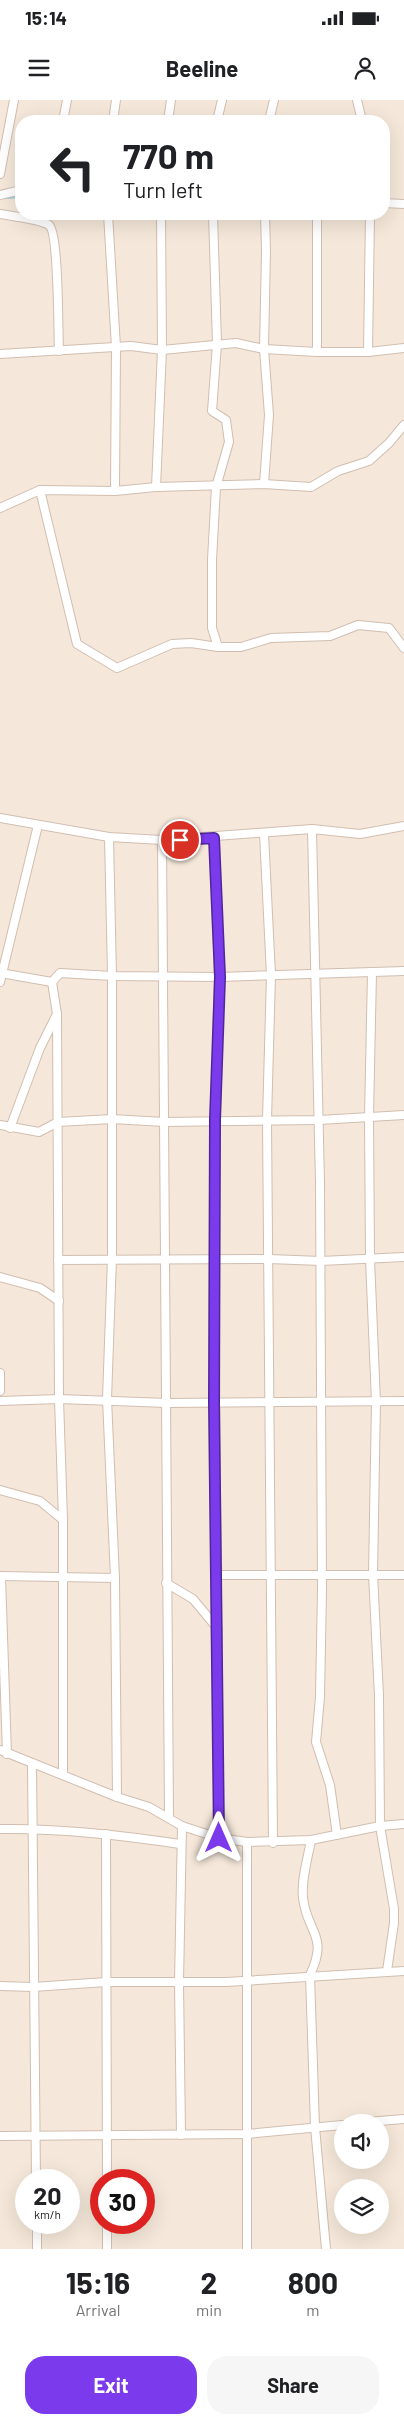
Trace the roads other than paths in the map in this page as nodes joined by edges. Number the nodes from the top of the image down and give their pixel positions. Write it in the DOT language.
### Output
graph roads {
  1 [pos="14,100"];
  2 [pos="67,100"];
  3 [pos="116,100"];
  4 [pos="172,100"];
  5 [pos="222,100"];
  6 [pos="274,100"];
  7 [pos="357,100"];
  8 [pos="64,115"];
  9 [pos="114,115"];
  10 [pos="169,115"];
  11 [pos="218,115"];
  12 [pos="270,115"];
  13 [pos="361,115"];
  14 [pos="0,174"];
  15 [pos="15,191"];
  16 [pos="0,194"];
  17 [pos="390,203"];
  18 [pos="404,204"];
  19 [pos="0,214"];
  20 [pos="15,217"];
  21 [pos="32,220"];
  22 [pos="108,220"];
  23 [pos="161,220"];
  24 [pos="213,220"];
  25 [pos="264,220"];
  26 [pos="317,220"];
  27 [pos="370,220"];
  28 [pos="217,344"];
  29 [pos="116,347"];
  30 [pos="404,348"];
  31 [pos="264,349"];
  32 [pos="162,350"];
  33 [pos="59,351"];
  34 [pos="317,352"];
  35 [pos="368,352"];
  36 [pos="0,354"];
  37 [pos="404,425"];
  38 [pos="264,484"];
  39 [pos="156,487"];
  40 [pos="216,487"];
  41 [pos="40,490"];
  42 [pos="115,491"];
  43 [pos="0,508"];
  44 [pos="218,647"];
  45 [pos="404,648"];
  46 [pos="0,818"];
  47 [pos="38,825"];
  48 [pos="404,826"];
  49 [pos="312,830"];
  50 [pos="264,834"];
  51 [pos="109,837"];
  52 [pos="214,838"];
  53 [pos="162,840"];
  54 [pos="404,971"];
  55 [pos="372,972"];
  56 [pos="315,973"];
  57 [pos="1,976"];
  58 [pos="112,976"];
  59 [pos="162,976"];
  60 [pos="270,976"];
  61 [pos="220,977"];
  62 [pos="52,982"];
  63 [pos="57,1014"];
  64 [pos="404,1115"];
  65 [pos="369,1117"];
  66 [pos="112,1120"];
  67 [pos="215,1120"];
  68 [pos="268,1120"];
  69 [pos="319,1120"];
  70 [pos="58,1122"];
  71 [pos="164,1122"];
  72 [pos="0,1125"];
  73 [pos="10,1128"];
  74 [pos="404,1257"];
  75 [pos="112,1258"];
  76 [pos="216,1259"];
  77 [pos="269,1259"];
  78 [pos="370,1259"];
  79 [pos="58,1260"];
  80 [pos="164,1260"];
  81 [pos="321,1261"];
  82 [pos="0,1277"];
  83 [pos="59,1301"];
  84 [pos="0,1373"];
  85 [pos="0,1392"];
  86 [pos="59,1399"];
  87 [pos="107,1399"];
  88 [pos="404,1401"];
  89 [pos="0,1402"];
  90 [pos="214,1402"];
  91 [pos="271,1402"];
  92 [pos="376,1402"];
  93 [pos="167,1403"];
  94 [pos="320,1404"];
  95 [pos="0,1490"];
  96 [pos="63,1520"];
  97 [pos="270,1574"];
  98 [pos="373,1574"];
  99 [pos="217,1575"];
  100 [pos="404,1575"];
  101 [pos="1,1576"];
  102 [pos="63,1577"];
  103 [pos="115,1578"];
  104 [pos="166,1582"];
  105 [pos="218,1629"];
  106 [pos="4,1752"];
  107 [pos="32,1763"];
  108 [pos="63,1774"];
  109 [pos="117,1797"];
  110 [pos="169,1817"];
  111 [pos="404,1824"];
  112 [pos="182,1826"];
  113 [pos="380,1826"];
  114 [pos="0,1829"];
  115 [pos="32,1829"];
  116 [pos="106,1834"];
  117 [pos="336,1835"];
  118 [pos="219,1838"];
  119 [pos="311,1840"];
  120 [pos="247,1842"];
  121 [pos="273,1842"];
  122 [pos="180,1844"];
  123 [pos="387,1971"];
  124 [pos="404,1971"];
  125 [pos="310,1975"];
  126 [pos="248,1980"];
  127 [pos="106,1982"];
  128 [pos="179,1982"];
  129 [pos="0,1986"];
  130 [pos="33,1986"];
  131 [pos="404,2119"];
  132 [pos="389,2120"];
  133 [pos="334,2126"];
  134 [pos="315,2127"];
  135 [pos="247,2134"];
  136 [pos="181,2135"];
  137 [pos="0,2136"];
  138 [pos="34,2136"];
  139 [pos="107,2136"];
  140 [pos="36,2169"];
  141 [pos="107,2169"];
  142 [pos="37,2234"];
  143 [pos="107,2234"];
  144 [pos="37,2249"];
  145 [pos="107,2249"];
  146 [pos="248,2249"];
  147 [pos="326,2249"];
  1 -- 14 [label="street"];
  2 -- 8 [label="street"];
  3 -- 9 [label="street"];
  4 -- 10 [label="street"];
  5 -- 11 [label="street"];
  6 -- 12 [label="street"];
  7 -- 13 [label="street"];
  15 -- 16 [label="street"];
  17 -- 18 [label="street"];
  19 -- 20 [label="street"];
  21 -- 33 [label="street"];
  22 -- 29 [label="street"];
  23 -- 32 [label="street"];
  24 -- 28 [label="street"];
  25 -- 31 [label="street"];
  26 -- 34 [label="street"];
  27 -- 35 [label="street"];
  28 -- 31 [label="street"];
  28 -- 32 [label="street"];
  28 -- 40 [label="street"];
  29 -- 32 [label="street"];
  29 -- 33 [label="street"];
  29 -- 42 [label="street"];
  30 -- 35 [label="street"];
  31 -- 34 [label="street"];
  31 -- 38 [label="street"];
  32 -- 39 [label="street"];
  33 -- 36 [label="street"];
  34 -- 35 [label="street"];
  37 -- 38 [label="street"];
  38 -- 40 [label="street"];
  39 -- 40 [label="street"];
  39 -- 42 [label="street"];
  40 -- 44 [label="street"];
  41 -- 42 [label="street"];
  41 -- 43 [label="street"];
  41 -- 44 [label="street"];
  44 -- 45 [label="street"];
  46 -- 47 [label="street"];
  47 -- 51 [label="street"];
  47 -- 57 [label="street"];
  48 -- 49 [label="street"];
  49 -- 50 [label="street"];
  49 -- 56 [label="street"];
  50 -- 52 [label="street"];
  50 -- 60 [label="street"];
  51 -- 53 [label="street"];
  51 -- 58 [label="street"];
  52 -- 53 [label="street"];
  52 -- 61 [label="street"];
  53 -- 59 [label="street"];
  54 -- 55 [label="street"];
  55 -- 56 [label="street"];
  55 -- 65 [label="street"];
  56 -- 60 [label="street"];
  56 -- 69 [label="street"];
  57 -- 62 [label="street"];
  58 -- 59 [label="street"];
  58 -- 62 [label="street"];
  58 -- 66 [label="street"];
  59 -- 61 [label="street"];
  59 -- 71 [label="street"];
  60 -- 61 [label="street"];
  60 -- 68 [label="street"];
  61 -- 67 [label="street"];
  62 -- 63 [label="street"];
  63 -- 70 [label="street"];
  63 -- 73 [label="street"];
  64 -- 65 [label="street"];
  65 -- 69 [label="street"];
  65 -- 78 [label="street"];
  66 -- 70 [label="street"];
  66 -- 71 [label="street"];
  66 -- 75 [label="street"];
  67 -- 68 [label="street"];
  67 -- 71 [label="street"];
  67 -- 76 [label="street"];
  68 -- 69 [label="street"];
  68 -- 77 [label="street"];
  69 -- 81 [label="street"];
  70 -- 73 [label="street"];
  70 -- 79 [label="street"];
  71 -- 80 [label="street"];
  72 -- 73 [label="street"];
  74 -- 78 [label="street"];
  75 -- 79 [label="street"];
  75 -- 80 [label="street"];
  75 -- 87 [label="street"];
  76 -- 77 [label="street"];
  76 -- 80 [label="street"];
  76 -- 90 [label="street"];
  77 -- 81 [label="street"];
  77 -- 91 [label="street"];
  78 -- 81 [label="street"];
  78 -- 92 [label="street"];
  79 -- 83 [label="street"];
  80 -- 93 [label="street"];
  81 -- 94 [label="street"];
  82 -- 83 [label="street"];
  83 -- 86 [label="street"];
  84 -- 85 [label="street"];
  86 -- 87 [label="street"];
  86 -- 89 [label="street"];
  86 -- 96 [label="street"];
  87 -- 93 [label="street"];
  87 -- 103 [label="street"];
  88 -- 92 [label="street"];
  90 -- 91 [label="street"];
  90 -- 93 [label="street"];
  90 -- 99 [label="street"];
  91 -- 94 [label="street"];
  91 -- 97 [label="street"];
  92 -- 94 [label="street"];
  92 -- 98 [label="street"];
  93 -- 104 [label="street"];
  94 -- 117 [label="street"];
  95 -- 96 [label="street"];
  96 -- 102 [label="street"];
  97 -- 98 [label="street"];
  97 -- 99 [label="street"];
  97 -- 121 [label="street"];
  98 -- 100 [label="street"];
  98 -- 113 [label="street"];
  99 -- 105 [label="street"];
  101 -- 102 [label="street"];
  101 -- 106 [label="street"];
  102 -- 103 [label="street"];
  102 -- 108 [label="street"];
  103 -- 109 [label="street"];
  104 -- 105 [label="street"];
  104 -- 110 [label="street"];
  105 -- 118 [label="street"];
  106 -- 107 [label="street"];
  107 -- 108 [label="street"];
  107 -- 115 [label="street"];
  108 -- 109 [label="street"];
  109 -- 110 [label="street"];
  110 -- 112 [label="street"];
  111 -- 113 [label="street"];
  112 -- 118 [label="street"];
  112 -- 122 [label="street"];
  113 -- 117 [label="street"];
  113 -- 123 [label="street"];
  114 -- 115 [label="street"];
  115 -- 116 [label="street"];
  115 -- 130 [label="street"];
  116 -- 122 [label="street"];
  116 -- 127 [label="street"];
  117 -- 119 [label="street"];
  118 -- 120 [label="street"];
  119 -- 121 [label="street"];
  119 -- 125 [label="street"];
  120 -- 121 [label="street"];
  120 -- 126 [label="street"];
  122 -- 128 [label="street"];
  123 -- 124 [label="street"];
  123 -- 125 [label="street"];
  125 -- 126 [label="street"];
  125 -- 134 [label="street"];
  126 -- 128 [label="street"];
  126 -- 135 [label="street"];
  127 -- 128 [label="street"];
  127 -- 130 [label="street"];
  127 -- 139 [label="street"];
  128 -- 136 [label="street"];
  129 -- 130 [label="street"];
  130 -- 138 [label="street"];
  131 -- 132 [label="street"];
  133 -- 134 [label="street"];
  134 -- 135 [label="street"];
  134 -- 147 [label="street"];
  135 -- 136 [label="street"];
  135 -- 146 [label="street"];
  136 -- 139 [label="street"];
  137 -- 138 [label="street"];
  138 -- 139 [label="street"];
  138 -- 140 [label="street"];
  139 -- 141 [label="street"];
  142 -- 144 [label="street"];
  143 -- 145 [label="street"];
}
